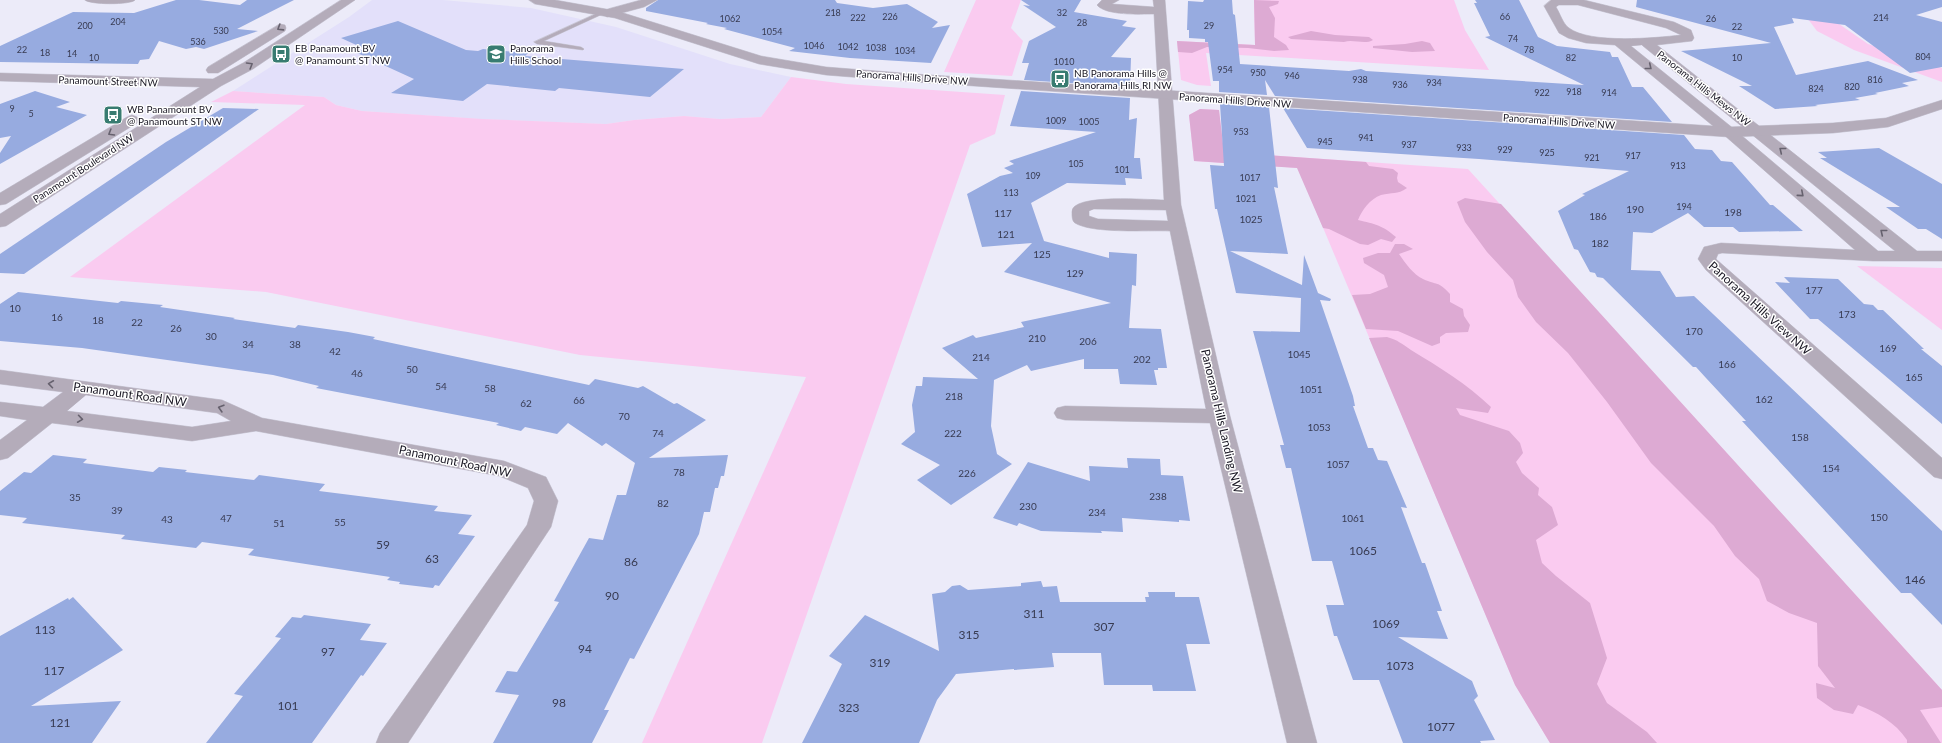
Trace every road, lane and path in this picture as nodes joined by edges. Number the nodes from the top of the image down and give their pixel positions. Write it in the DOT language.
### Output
graph roads {
  1 [pos="91,0"];
  2 [pos="129,0"];
  3 [pos="349,0"];
  4 [pos="535,0"];
  5 [pos="651,0"];
  6 [pos="1113,0"];
  7 [pos="1116,0"];
  8 [pos="1159,4"];
  9 [pos="614,8"];
  10 [pos="292,21"];
  11 [pos="1619,42"];
  12 [pos="1647,43"];
  13 [pos="581,49"];
  14 [pos="0,77"];
  15 [pos="192,83"];
  16 [pos="216,84"];
  17 [pos="1165,95"];
  18 [pos="1942,104"];
  19 [pos="1729,132"];
  20 [pos="1761,132"];
  21 [pos="0,200"];
  22 [pos="0,222"];
  23 [pos="1873,256"];
  24 [pos="1913,256"];
  25 [pos="1942,256"];
  26 [pos="0,377"];
  27 [pos="82,388"];
  28 [pos="0,409"];
  29 [pos="1065,413"];
  30 [pos="49,415"];
  31 [pos="1219,416"];
  32 [pos="256,424"];
  33 [pos="0,452"];
  34 [pos="1942,471"];
  35 [pos="392,743"];
  36 [pos="1302,743"];
  1 -- 2 [label="street"];
  16 -- 3 [label="street, Panamount Boulevard NW, one-way"];
  4 -- 9 [label="street, Panorama Hills Drive NW"];
  5 -- 9 [label="street"];
  6 -- 8 [label="street"];
  7 -- 8 [label="street"];
  8 -- 17 [label="street, Panorama Hills Landing NW"];
  9 -- 13 [label="lane"];
  9 -- 17 [label="street, Panorama Hills Drive NW"];
  10 -- 15 [label="street, Panamount Boulevard NW, one-way"];
  11 -- 12 [label="street, Panorama Hills Mews NW"];
  11 -- 12 [label="street, Panorama Hills Mews NW"];
  11 -- 19 [label="street, Panorama Hills Mews NW, one-way"];
  12 -- 20 [label="street, Panorama Hills Mews NW"];
  14 -- 15 [label="street, Panamount Street NW"];
  15 -- 16 [label="street, Panamount Street NW"];
  15 -- 21 [label="street, Panamount Boulevard NW, one-way"];
  16 -- 22 [label="street, Panamount Boulevard NW"];
  17 -- 19 [label="street, Panorama Hills Drive NW"];
  17 -- 31 [label="street, Panorama Hills Landing NW"];
  18 -- 20 [label="street, Panorama Hills Drive NW"];
  19 -- 20 [label="street, Panorama Hills Drive NW"];
  19 -- 23 [label="street, one-way"];
  24 -- 20 [label="street, one-way"];
  23 -- 24 [label="street, Panorama Hills View NW"];
  23 -- 34 [label="street, Panorama Hills View NW"];
  24 -- 25 [label="street, Panorama Hills View NW"];
  27 -- 26 [label="street, Panamount Road NW, one-way"];
  27 -- 30 [label="street"];
  32 -- 27 [label="street, Panamount Road NW, one-way"];
  28 -- 30 [label="street, Panamount Road NW"];
  29 -- 31 [label="street"];
  30 -- 32 [label="street, Panamount Road NW, one-way"];
  30 -- 33 [label="street"];
  31 -- 36 [label="street, Panorama Hills Landing NW"];
  32 -- 35 [label="street, Panamount Road NW"];
}
